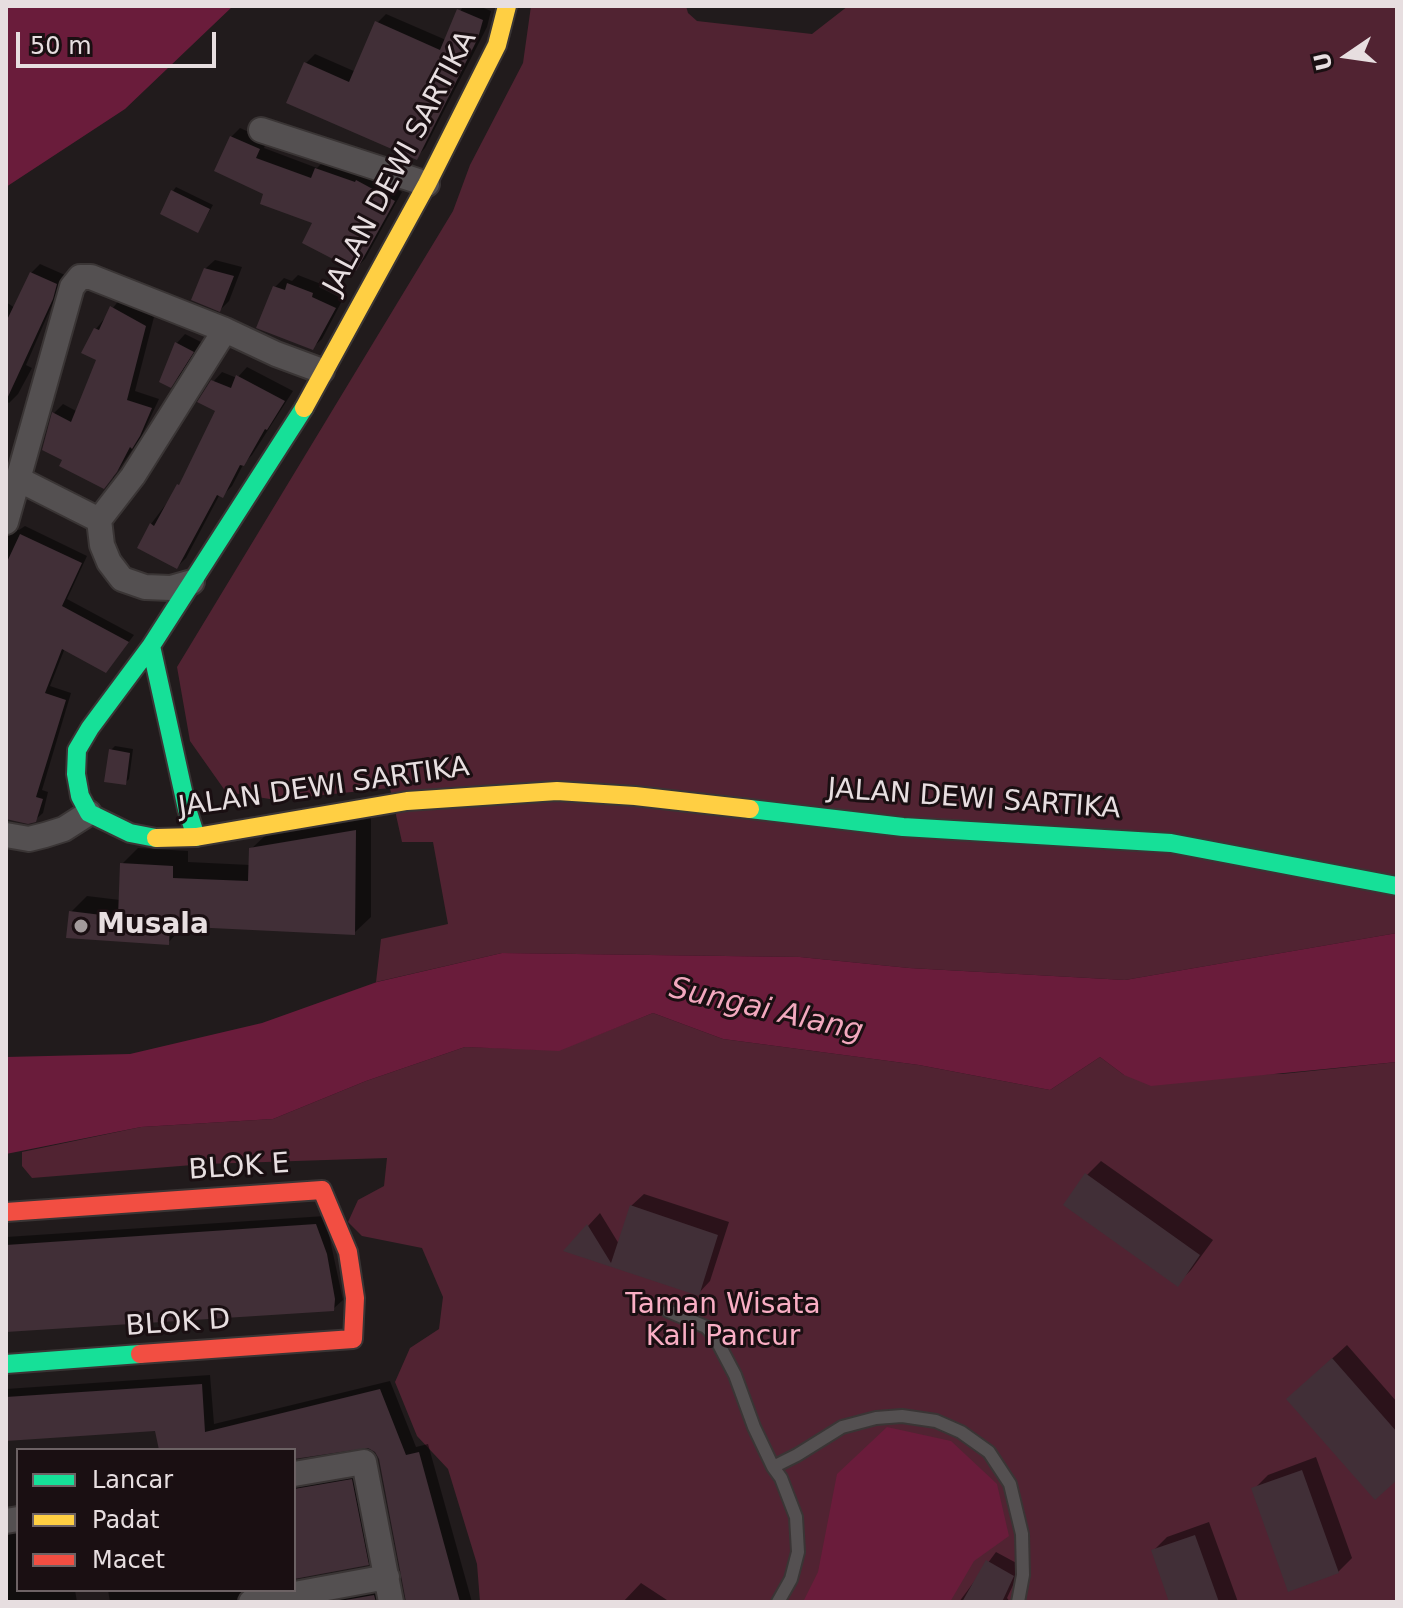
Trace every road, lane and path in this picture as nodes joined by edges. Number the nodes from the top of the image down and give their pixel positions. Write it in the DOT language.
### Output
graph roads {
  1 [pos="507,6"];
  2 [pos="261,130"];
  3 [pos="427,184"];
  4 [pos="225,330"];
  5 [pos="322,371"];
  6 [pos="18,479"];
  7 [pos="99,520"];
  8 [pos="6,522"];
  9 [pos="192,582"];
  10 [pos="151,646"];
  11 [pos="89,813"];
  12 [pos="6,835"];
  13 [pos="196,837"];
  14 [pos="1397,886"];
  15 [pos="6,1212"];
  16 [pos="668,1311"];
  17 [pos="353,1339"];
  18 [pos="6,1364"];
  19 [pos="773,1467"];
  20 [pos="296,1474"];
  21 [pos="387,1577"];
  22 [pos="251,1602"];
  23 [pos="391,1602"];
  24 [pos="778,1602"];
  25 [pos="1018,1602"];
  1 -- 3 [label="street, JALAN DEWI SARTIKA"];
  2 -- 3 [label="street"];
  3 -- 5 [label="street, JALAN DEWI SARTIKA"];
  4 -- 5 [label="street"];
  4 -- 6 [label="street"];
  4 -- 7 [label="street"];
  5 -- 9 [label="street, JALAN DEWI SARTIKA"];
  6 -- 7 [label="street"];
  6 -- 8 [label="street"];
  7 -- 9 [label="street"];
  9 -- 10 [label="street, JALAN DEWI SARTIKA"];
  10 -- 11 [label="street, JALAN DEWI SARTIKA"];
  10 -- 13 [label="street"];
  11 -- 12 [label="street"];
  11 -- 13 [label="street, JALAN DEWI SARTIKA"];
  13 -- 14 [label="street, JALAN DEWI SARTIKA"];
  15 -- 17 [label="street, BLOK E"];
  16 -- 19 [label="lane"];
  17 -- 18 [label="street, BLOK D"];
  19 -- 24 [label="lane"];
  19 -- 25 [label="lane"];
  20 -- 21 [label="street"];
  21 -- 22 [label="street"];
  21 -- 23 [label="street"];
}
